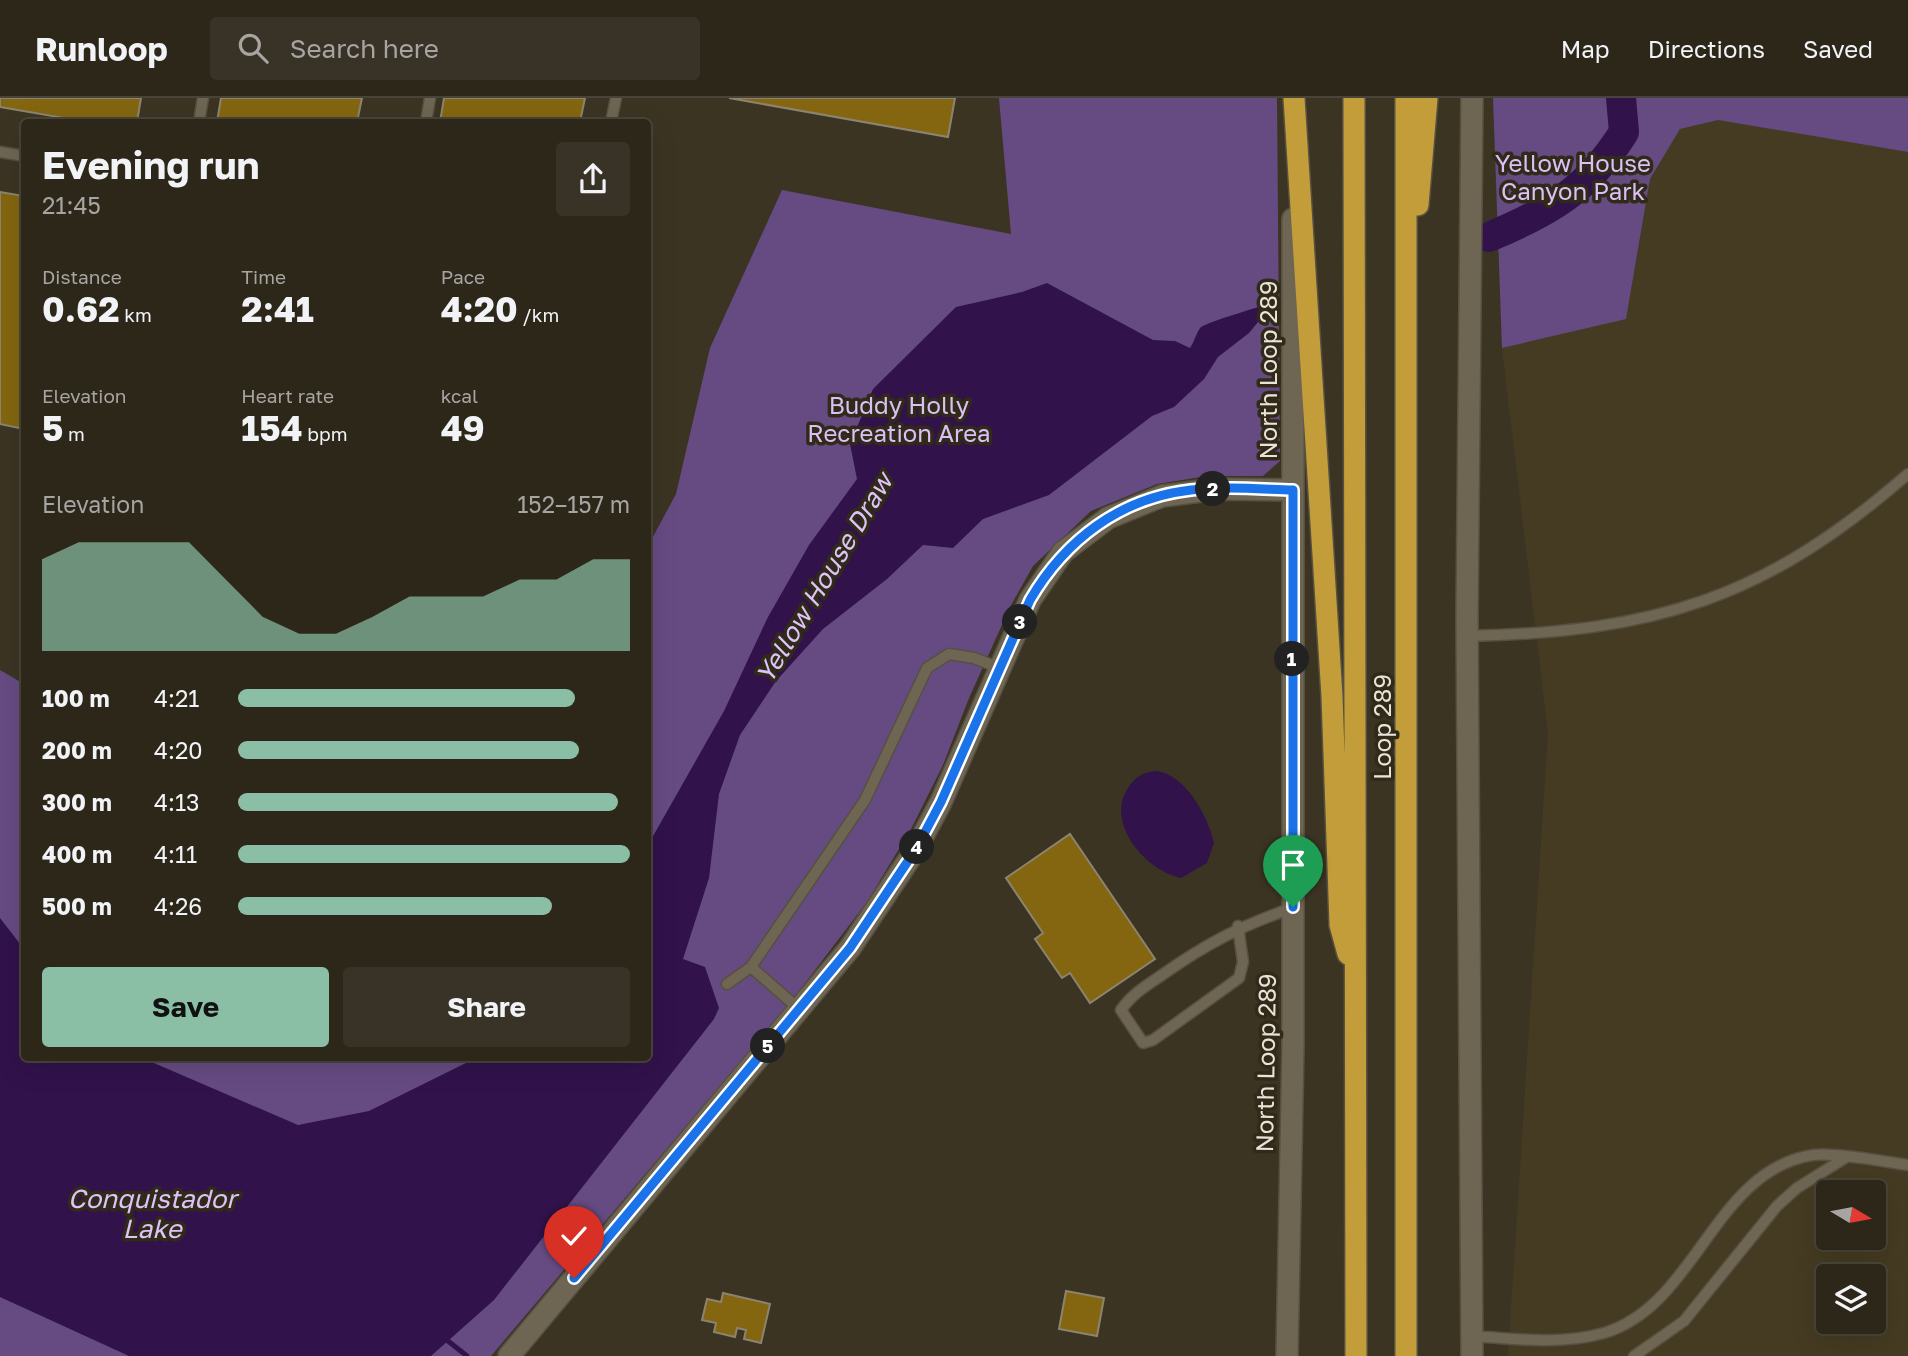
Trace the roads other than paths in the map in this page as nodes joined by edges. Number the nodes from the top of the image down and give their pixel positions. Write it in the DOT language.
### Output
graph roads {
  1 [pos="203,98"];
  2 [pos="430,98"];
  3 [pos="616,98"];
  4 [pos="1293,98"];
  5 [pos="1354,98"];
  6 [pos="1406,98"];
  7 [pos="1427,98"];
  8 [pos="1472,98"];
  9 [pos="200,119"];
  10 [pos="426,119"];
  11 [pos="612,119"];
  12 [pos="0,152"];
  13 [pos="21,156"];
  14 [pos="1407,290"];
  15 [pos="1908,474"];
  16 [pos="1293,490"];
  17 [pos="1467,636"];
  18 [pos="1000,668"];
  19 [pos="1293,907"];
  20 [pos="1238,926"];
  21 [pos="751,967"];
  22 [pos="1355,981"];
  23 [pos="727,985"];
  24 [pos="799,1009"];
  25 [pos="1408,1111"];
  26 [pos="1845,1158"];
  27 [pos="1908,1166"];
  28 [pos="1355,1250"];
  29 [pos="1472,1346"];
  30 [pos="509,1356"];
  31 [pos="1287,1356"];
  32 [pos="1341,1356"];
  33 [pos="1356,1356"];
  34 [pos="1406,1356"];
  35 [pos="1421,1356"];
  36 [pos="1634,1356"];
  1 -- 9 [label="lane"];
  2 -- 10 [label="lane"];
  3 -- 11 [label="lane"];
  4 -- 16 [label="main road, North Loop 289"];
  4 -- 22 [label="highway"];
  5 -- 22 [label="highway, Loop 289"];
  6 -- 14 [label="highway, Loop 289"];
  7 -- 14 [label="highway"];
  8 -- 17 [label="main road"];
  12 -- 13 [label="lane"];
  14 -- 25 [label="highway, Loop 289"];
  15 -- 17 [label="lane"];
  16 -- 18 [label="main road"];
  16 -- 19 [label="main road, North Loop 289"];
  17 -- 29 [label="main road"];
  18 -- 21 [label="lane"];
  18 -- 24 [label="main road"];
  19 -- 20 [label="lane"];
  19 -- 31 [label="main road, North Loop 289"];
  20 -- 20 [label="lane"];
  21 -- 23 [label="lane"];
  21 -- 24 [label="lane"];
  22 -- 28 [label="highway, Loop 289"];
  24 -- 30 [label="main road"];
  25 -- 34 [label="highway, Loop 289"];
  25 -- 35 [label="highway"];
  26 -- 27 [label="lane"];
  26 -- 29 [label="lane"];
  26 -- 36 [label="lane"];
  28 -- 32 [label="highway"];
  28 -- 33 [label="highway, Loop 289"];
}
